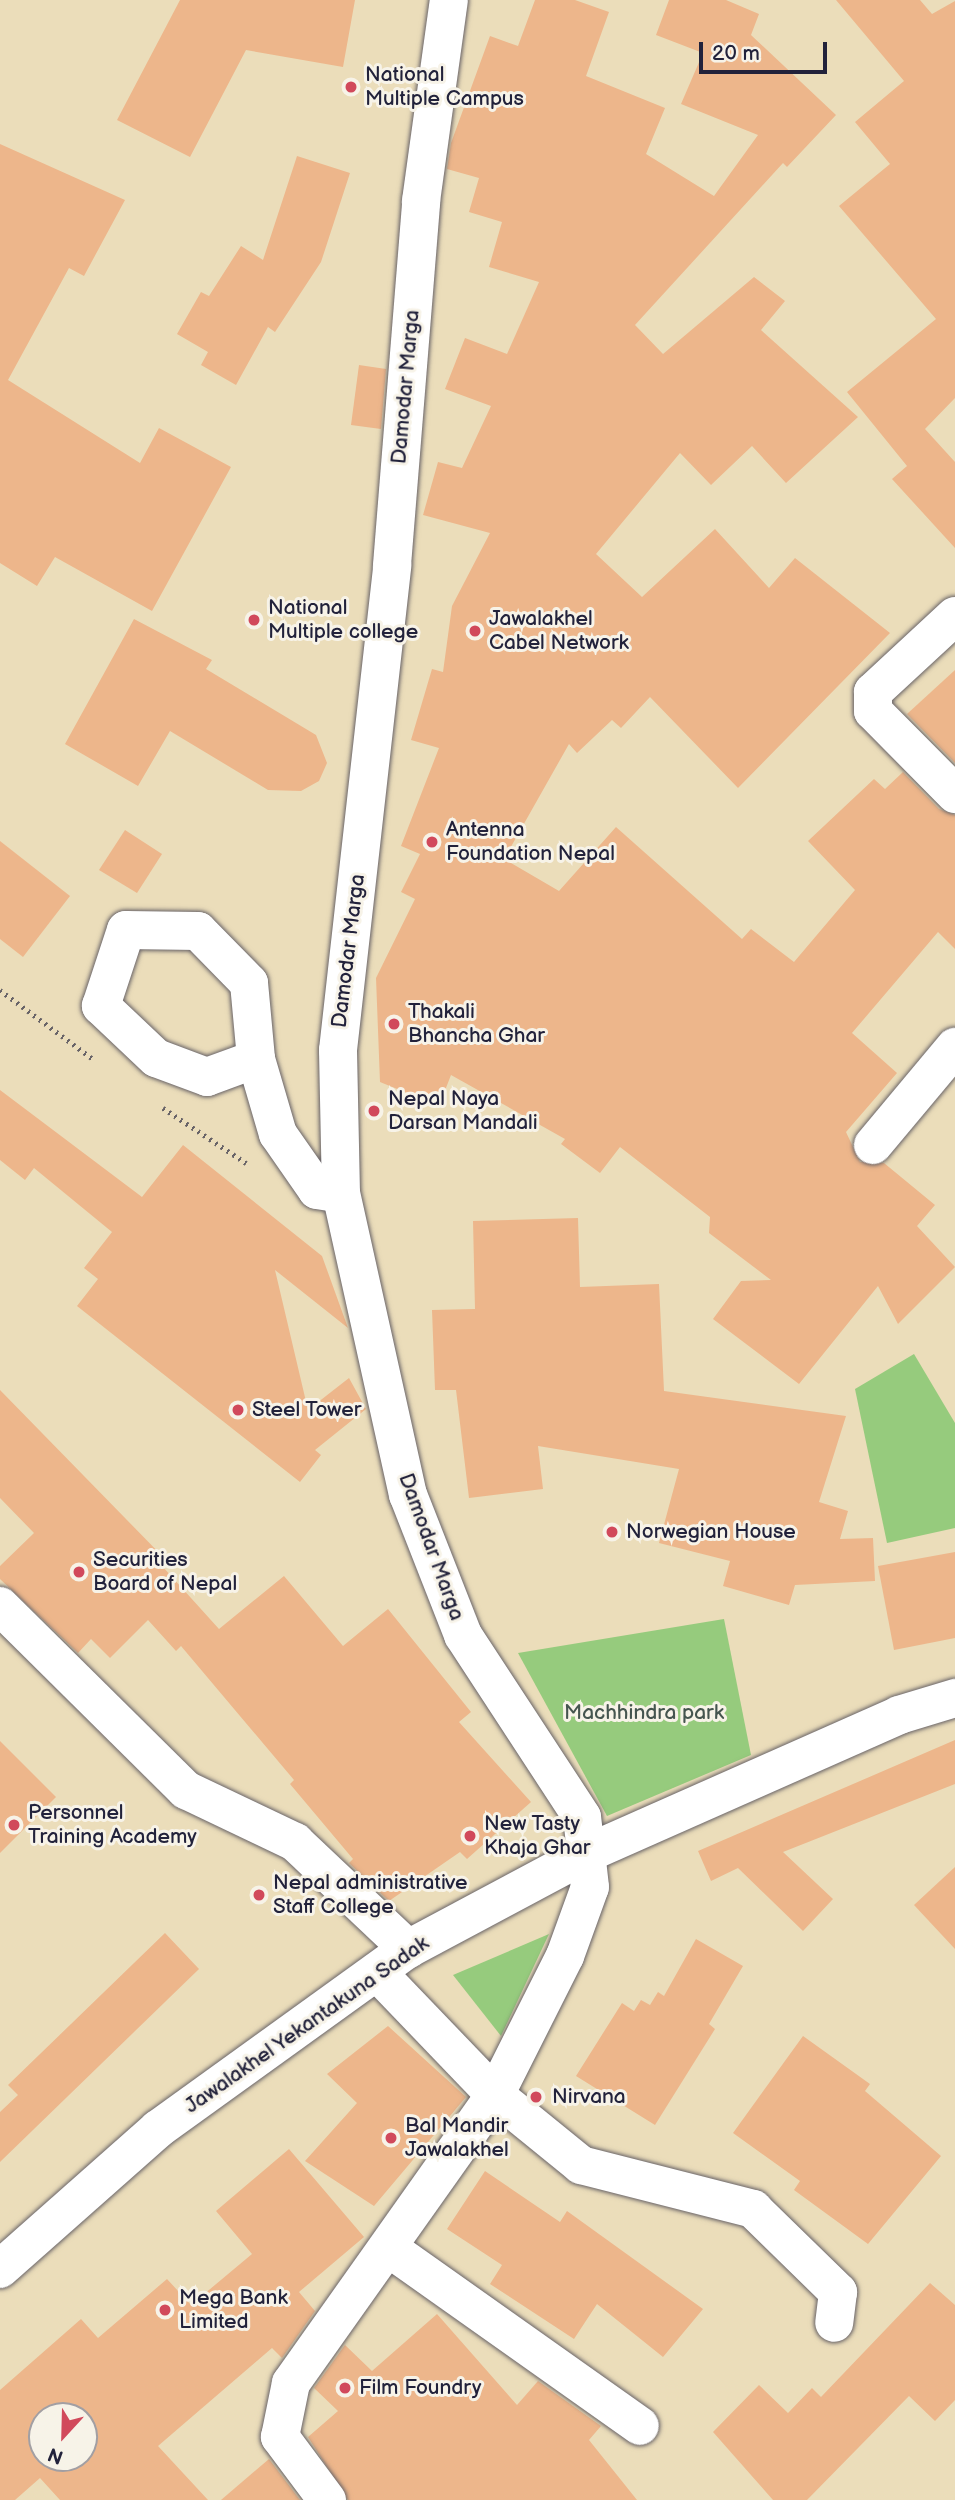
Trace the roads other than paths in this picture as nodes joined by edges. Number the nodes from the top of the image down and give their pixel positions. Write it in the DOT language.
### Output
graph roads {
  1 [pos="449,0"];
  2 [pos="955,616"];
  3 [pos="955,794"];
  4 [pos="955,1047"];
  5 [pos="256,1059"];
  6 [pos="873,1145"];
  7 [pos="341,1194"];
  8 [pos="0,1606"];
  9 [pos="955,1698"];
  10 [pos="588,1853"];
  11 [pos="408,1949"];
  12 [pos="377,1972"];
  13 [pos="495,2095"];
  14 [pos="390,2249"];
  15 [pos="2,2262"];
  16 [pos="834,2323"];
  17 [pos="640,2426"];
  18 [pos="327,2500"];
  1 -- 7 [label="street, Damodar Marga"];
  2 -- 3 [label="street"];
  4 -- 6 [label="street"];
  5 -- 7 [label="street"];
  7 -- 10 [label="street, Damodar Marga"];
  8 -- 11 [label="street"];
  9 -- 10 [label="street, Jawalakhel Yekantakuna Sadak"];
  10 -- 11 [label="street, Jawalakhel Yekantakuna Sadak"];
  10 -- 13 [label="street, Damodar Marga"];
  11 -- 12 [label="street, Jawalakhel Yekantakuna Sadak"];
  12 -- 13 [label="street"];
  12 -- 15 [label="street, Jawalakhel Yekantakuna Sadak"];
  13 -- 14 [label="street, Damodar Marga"];
  13 -- 16 [label="street"];
  14 -- 17 [label="street"];
  14 -- 18 [label="street, Damodar Marga"];
}
